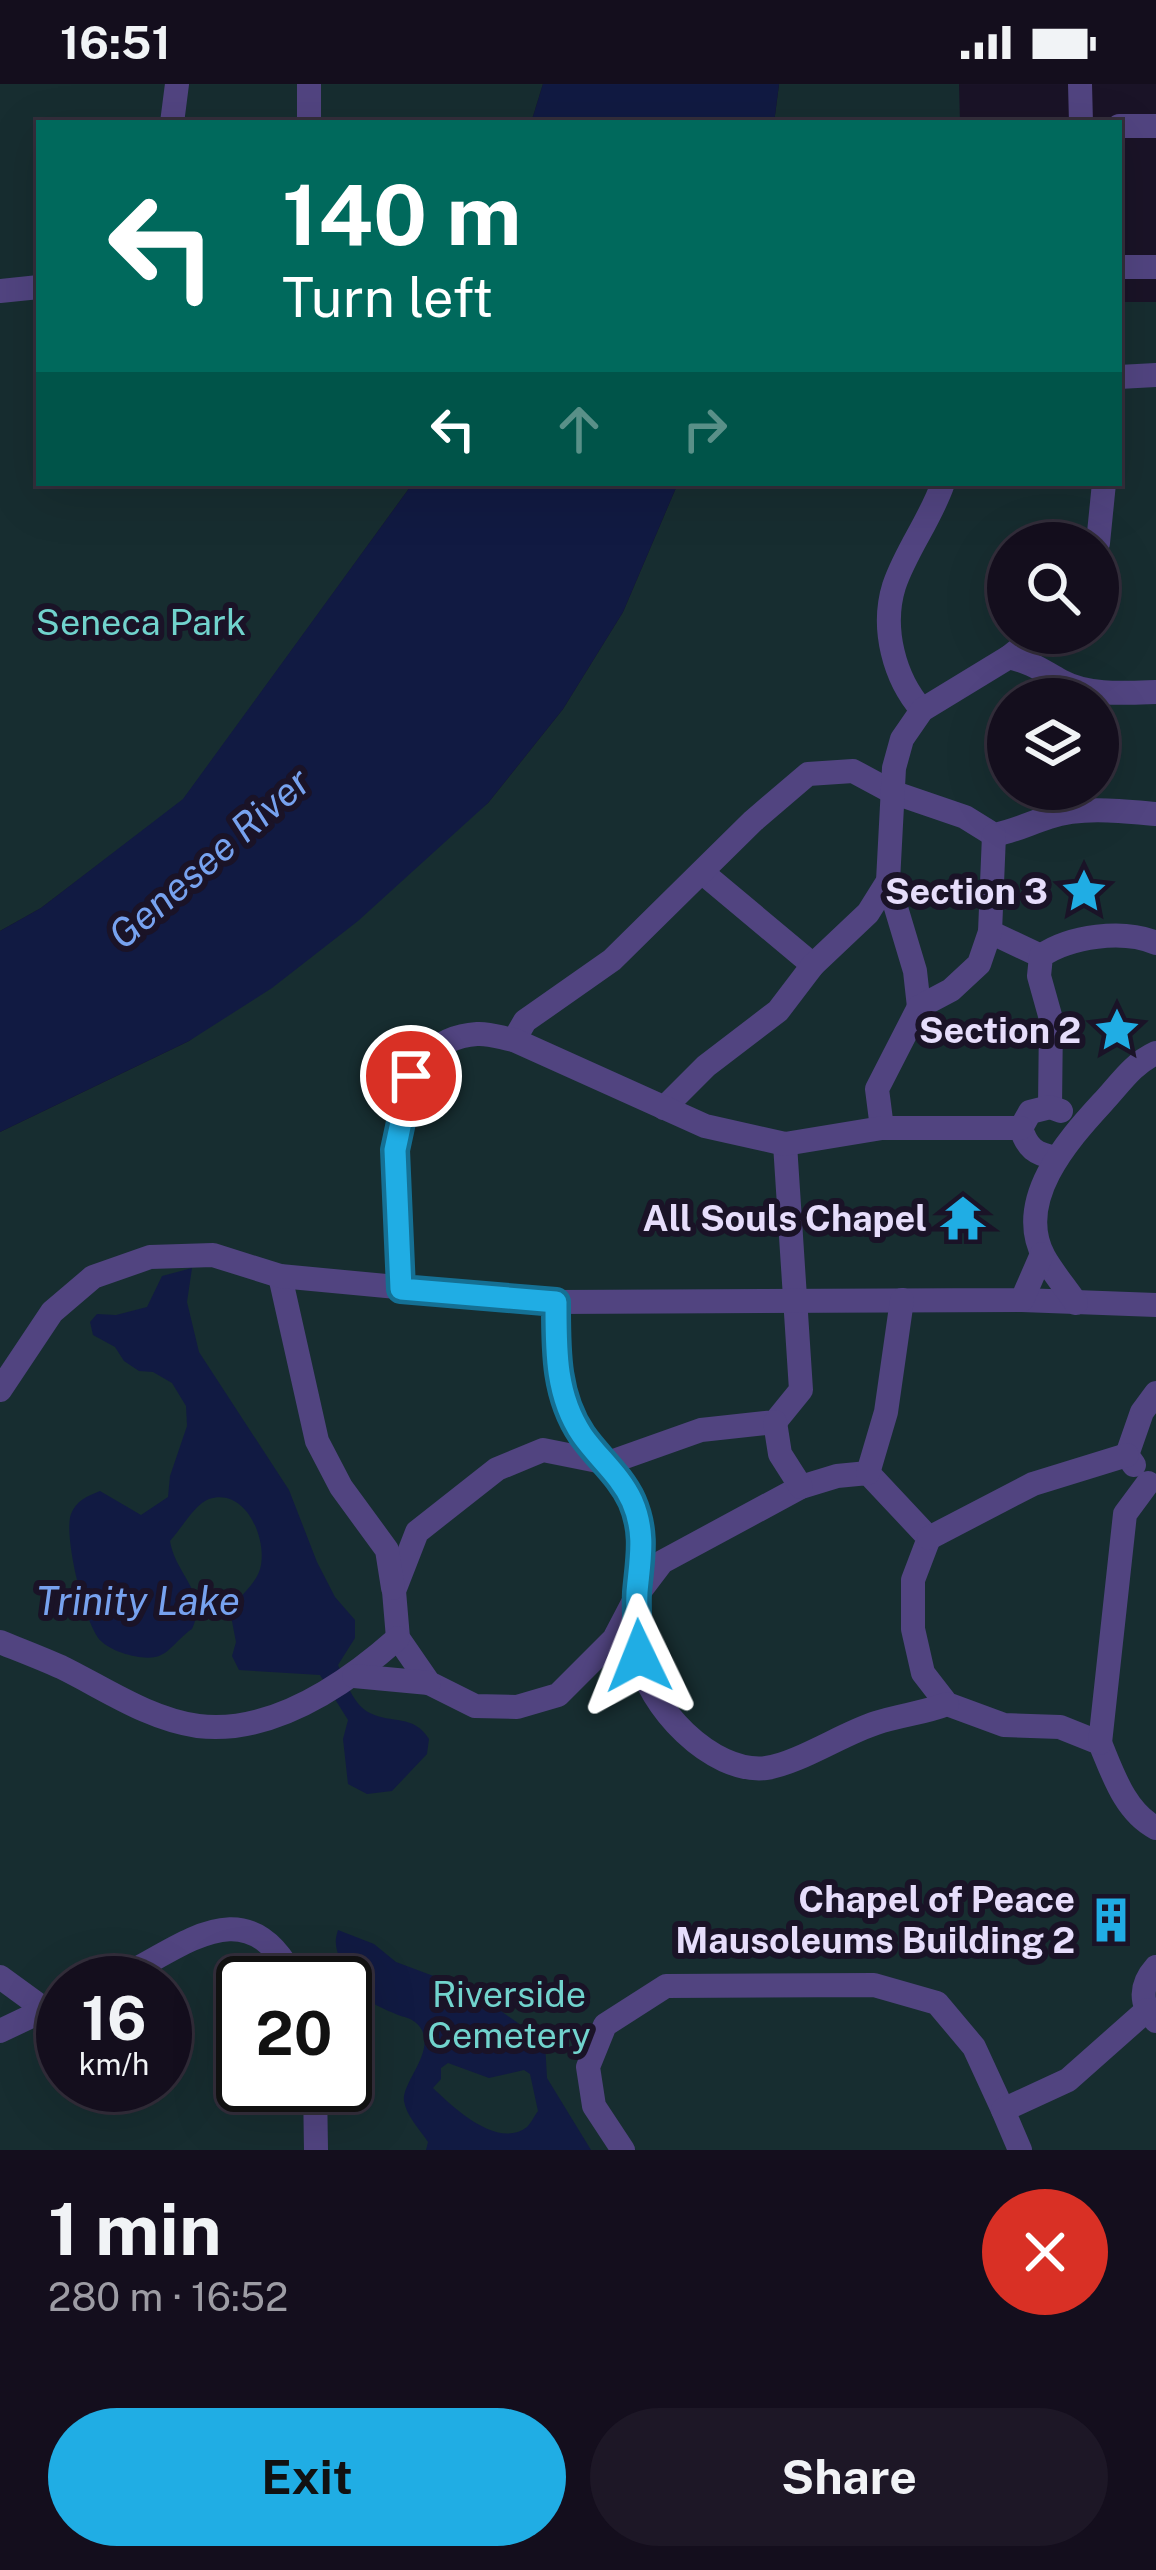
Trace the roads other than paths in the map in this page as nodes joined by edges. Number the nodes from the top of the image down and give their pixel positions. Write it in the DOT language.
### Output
graph roads {
  1 [pos="177,84"];
  2 [pos="308,84"];
  3 [pos="1080,84"];
  4 [pos="172,120"];
  5 [pos="309,120"];
  6 [pos="1081,120"];
  7 [pos="1122,126"];
  8 [pos="1156,126"];
  9 [pos="1122,267"];
  10 [pos="1156,267"];
  11 [pos="36,287"];
  12 [pos="0,290"];
  13 [pos="1156,375"];
  14 [pos="1122,377"];
  15 [pos="942,486"];
  16 [pos="1104,486"];
  17 [pos="1099,522"];
  18 [pos="1014,654"];
  19 [pos="1010,657"];
  20 [pos="1156,692"];
  21 [pos="922,710"];
  22 [pos="892,792"];
  23 [pos="1156,814"];
  24 [pos="994,835"];
  25 [pos="703,873"];
  26 [pos="888,881"];
  27 [pos="990,932"];
  28 [pos="1156,944"];
  29 [pos="1041,956"];
  30 [pos="813,965"];
  31 [pos="919,1007"];
  32 [pos="514,1040"];
  33 [pos="1156,1053"];
  34 [pos="1050,1107"];
  35 [pos="664,1108"];
  36 [pos="882,1128"];
  37 [pos="1022,1128"];
  38 [pos="1075,1132"];
  39 [pos="785,1144"];
  40 [pos="1056,1158"];
  41 [pos="1042,1254"];
  42 [pos="280,1276"];
  43 [pos="401,1289"];
  44 [pos="792,1298"];
  45 [pos="902,1300"];
  46 [pos="1022,1300"];
  47 [pos="556,1302"];
  48 [pos="1076,1303"];
  49 [pos="1156,1306"];
  50 [pos="0,1390"];
  51 [pos="1156,1393"];
  52 [pos="775,1423"];
  53 [pos="1127,1455"];
  54 [pos="608,1463"];
  55 [pos="868,1473"];
  56 [pos="1152,1486"];
  57 [pos="802,1487"];
  58 [pos="929,1538"];
  59 [pos="394,1591"];
  60 [pos="637,1595"];
  61 [pos="398,1638"];
  62 [pos="0,1642"];
  63 [pos="355,1676"];
  64 [pos="429,1684"];
  65 [pos="947,1704"];
  66 [pos="1100,1743"];
  67 [pos="1156,1828"];
  68 [pos="157,1956"];
  69 [pos="280,1956"];
  70 [pos="1156,1967"];
  71 [pos="0,1977"];
  72 [pos="36,1996"];
  73 [pos="36,2014"];
  74 [pos="1151,2016"];
  75 [pos="0,2031"];
  76 [pos="1004,2110"];
  77 [pos="315,2112"];
  78 [pos="316,2150"];
  79 [pos="622,2150"];
  80 [pos="1020,2150"];
  1 -- 4 [label="lane"];
  2 -- 5 [label="lane"];
  3 -- 6 [label="lane"];
  7 -- 8 [label="lane"];
  9 -- 10 [label="lane"];
  11 -- 12 [label="lane"];
  13 -- 14 [label="lane"];
  15 -- 21 [label="lane"];
  16 -- 17 [label="lane"];
  18 -- 19 [label="lane"];
  19 -- 20 [label="lane"];
  19 -- 21 [label="lane"];
  21 -- 22 [label="lane"];
  22 -- 24 [label="lane"];
  22 -- 25 [label="lane"];
  22 -- 26 [label="lane"];
  23 -- 24 [label="lane"];
  24 -- 27 [label="lane"];
  25 -- 30 [label="lane"];
  25 -- 32 [label="lane"];
  26 -- 30 [label="lane"];
  26 -- 31 [label="lane"];
  27 -- 29 [label="lane"];
  27 -- 31 [label="lane"];
  28 -- 29 [label="lane"];
  29 -- 34 [label="lane"];
  30 -- 35 [label="lane"];
  31 -- 36 [label="lane"];
  32 -- 35 [label="lane"];
  32 -- 43 [label="lane"];
  33 -- 38 [label="lane"];
  34 -- 37 [label="lane"];
  34 -- 38 [label="lane"];
  35 -- 39 [label="lane"];
  36 -- 37 [label="lane"];
  36 -- 39 [label="lane"];
  37 -- 40 [label="lane"];
  38 -- 40 [label="lane"];
  39 -- 44 [label="lane"];
  40 -- 41 [label="lane"];
  41 -- 46 [label="lane"];
  41 -- 48 [label="lane"];
  42 -- 43 [label="lane"];
  42 -- 50 [label="lane"];
  42 -- 59 [label="lane"];
  43 -- 47 [label="lane"];
  44 -- 45 [label="lane"];
  44 -- 47 [label="lane"];
  44 -- 52 [label="lane"];
  45 -- 46 [label="lane"];
  45 -- 55 [label="lane"];
  46 -- 48 [label="lane"];
  47 -- 54 [label="lane"];
  48 -- 49 [label="lane"];
  51 -- 53 [label="lane"];
  52 -- 54 [label="lane"];
  52 -- 57 [label="lane"];
  53 -- 56 [label="lane"];
  53 -- 58 [label="lane"];
  54 -- 59 [label="lane"];
  54 -- 60 [label="lane"];
  55 -- 57 [label="lane"];
  55 -- 58 [label="lane"];
  56 -- 66 [label="lane"];
  57 -- 60 [label="lane"];
  58 -- 65 [label="lane"];
  59 -- 61 [label="lane"];
  60 -- 64 [label="lane"];
  60 -- 65 [label="lane"];
  61 -- 63 [label="lane"];
  61 -- 64 [label="lane"];
  62 -- 63 [label="lane"];
  63 -- 64 [label="lane"];
  65 -- 66 [label="lane"];
  66 -- 67 [label="lane"];
  68 -- 69 [label="lane"];
  70 -- 74 [label="lane"];
  71 -- 72 [label="lane"];
  73 -- 75 [label="lane"];
  74 -- 76 [label="lane"];
  76 -- 79 [label="lane"];
  76 -- 80 [label="lane"];
  77 -- 78 [label="lane"];
}
